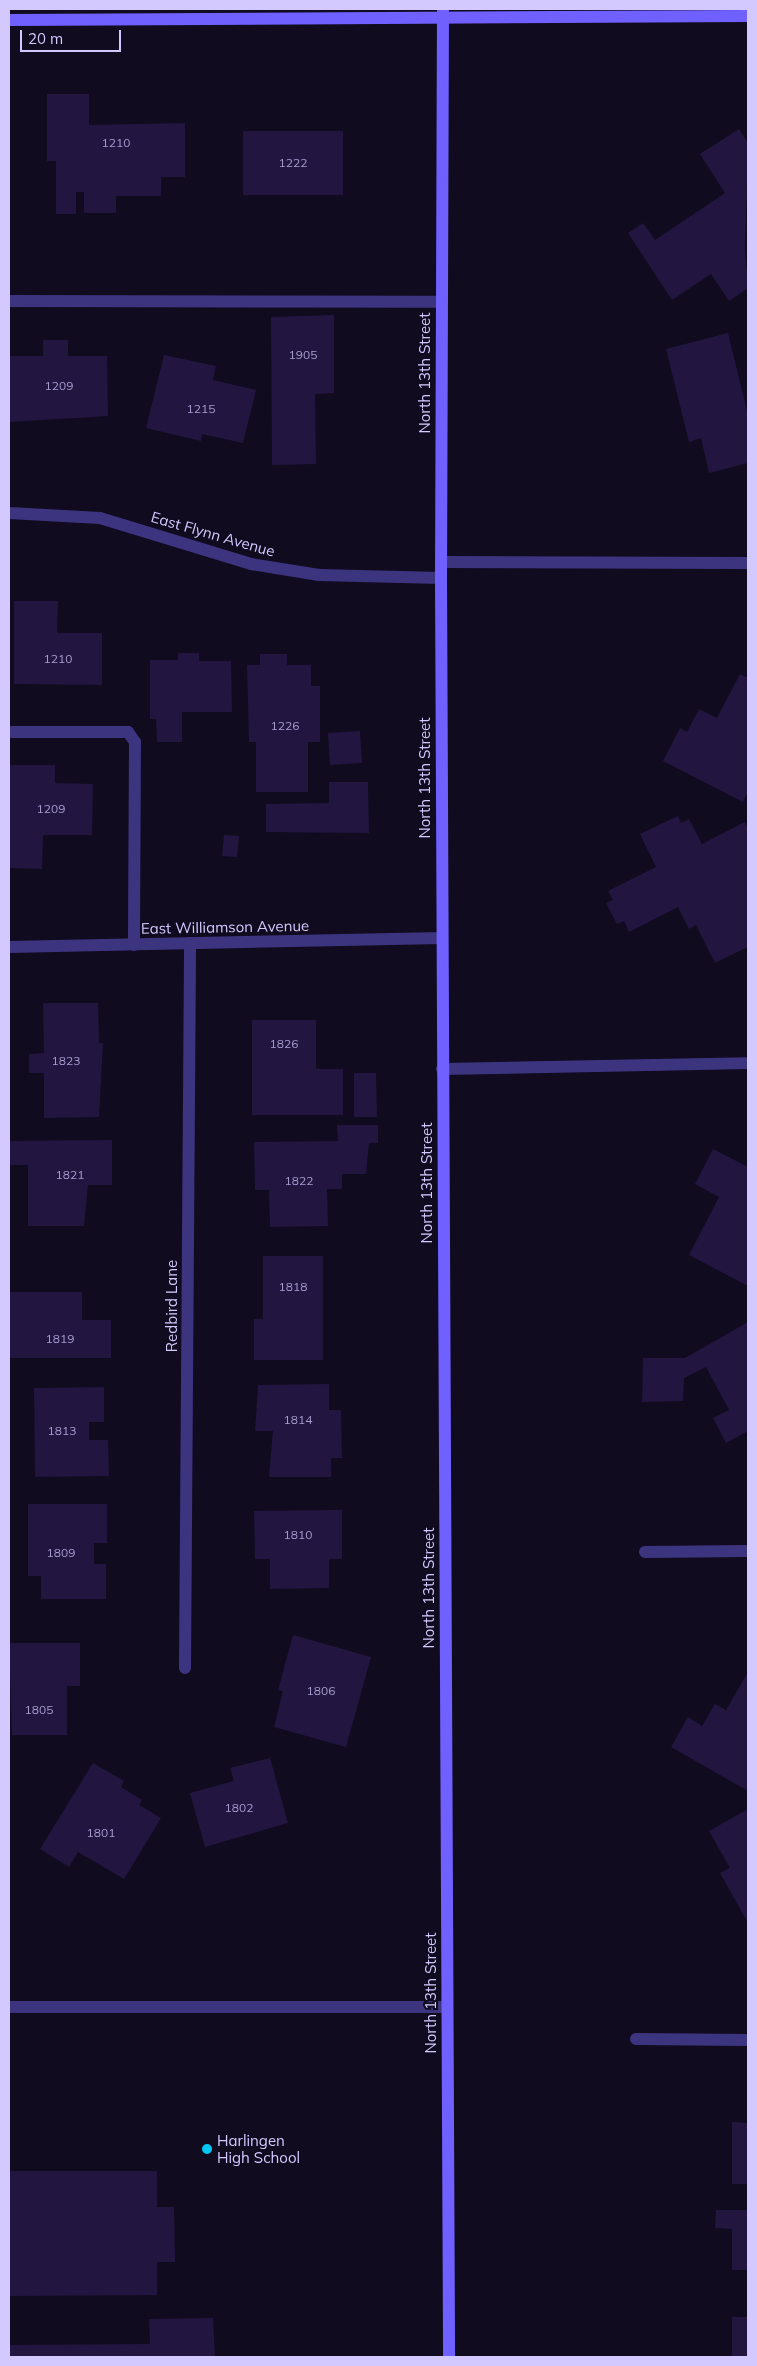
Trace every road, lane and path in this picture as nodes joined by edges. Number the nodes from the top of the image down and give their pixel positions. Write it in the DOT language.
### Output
graph roads {
  1 [pos="443,14"];
  2 [pos="748,16"];
  3 [pos="9,20"];
  4 [pos="9,301"];
  5 [pos="441,302"];
  6 [pos="9,513"];
  7 [pos="441,562"];
  8 [pos="748,563"];
  9 [pos="441,578"];
  10 [pos="9,732"];
  11 [pos="442,938"];
  12 [pos="190,943"];
  13 [pos="134,945"];
  14 [pos="9,947"];
  15 [pos="748,1063"];
  16 [pos="442,1069"];
  17 [pos="748,1551"];
  18 [pos="645,1552"];
  19 [pos="185,1668"];
  20 [pos="9,2007"];
  21 [pos="447,2007"];
  22 [pos="636,2039"];
  23 [pos="748,2040"];
  24 [pos="449,2357"];
  1 -- 2 [label="street"];
  1 -- 3 [label="street"];
  1 -- 5 [label="street, North 13th Street"];
  4 -- 5 [label="street"];
  5 -- 7 [label="street, North 13th Street"];
  6 -- 9 [label="street, East Flynn Avenue"];
  7 -- 8 [label="street"];
  7 -- 9 [label="street, North 13th Street"];
  9 -- 11 [label="street, North 13th Street"];
  10 -- 13 [label="street"];
  11 -- 12 [label="street, East Williamson Avenue"];
  11 -- 16 [label="street, North 13th Street"];
  12 -- 13 [label="street, East Williamson Avenue"];
  12 -- 19 [label="street, Redbird Lane"];
  13 -- 14 [label="street, East Williamson Avenue"];
  15 -- 16 [label="street"];
  16 -- 21 [label="street, North 13th Street"];
  17 -- 18 [label="street"];
  20 -- 21 [label="street"];
  21 -- 24 [label="street, North 13th Street"];
  22 -- 23 [label="street"];
}
